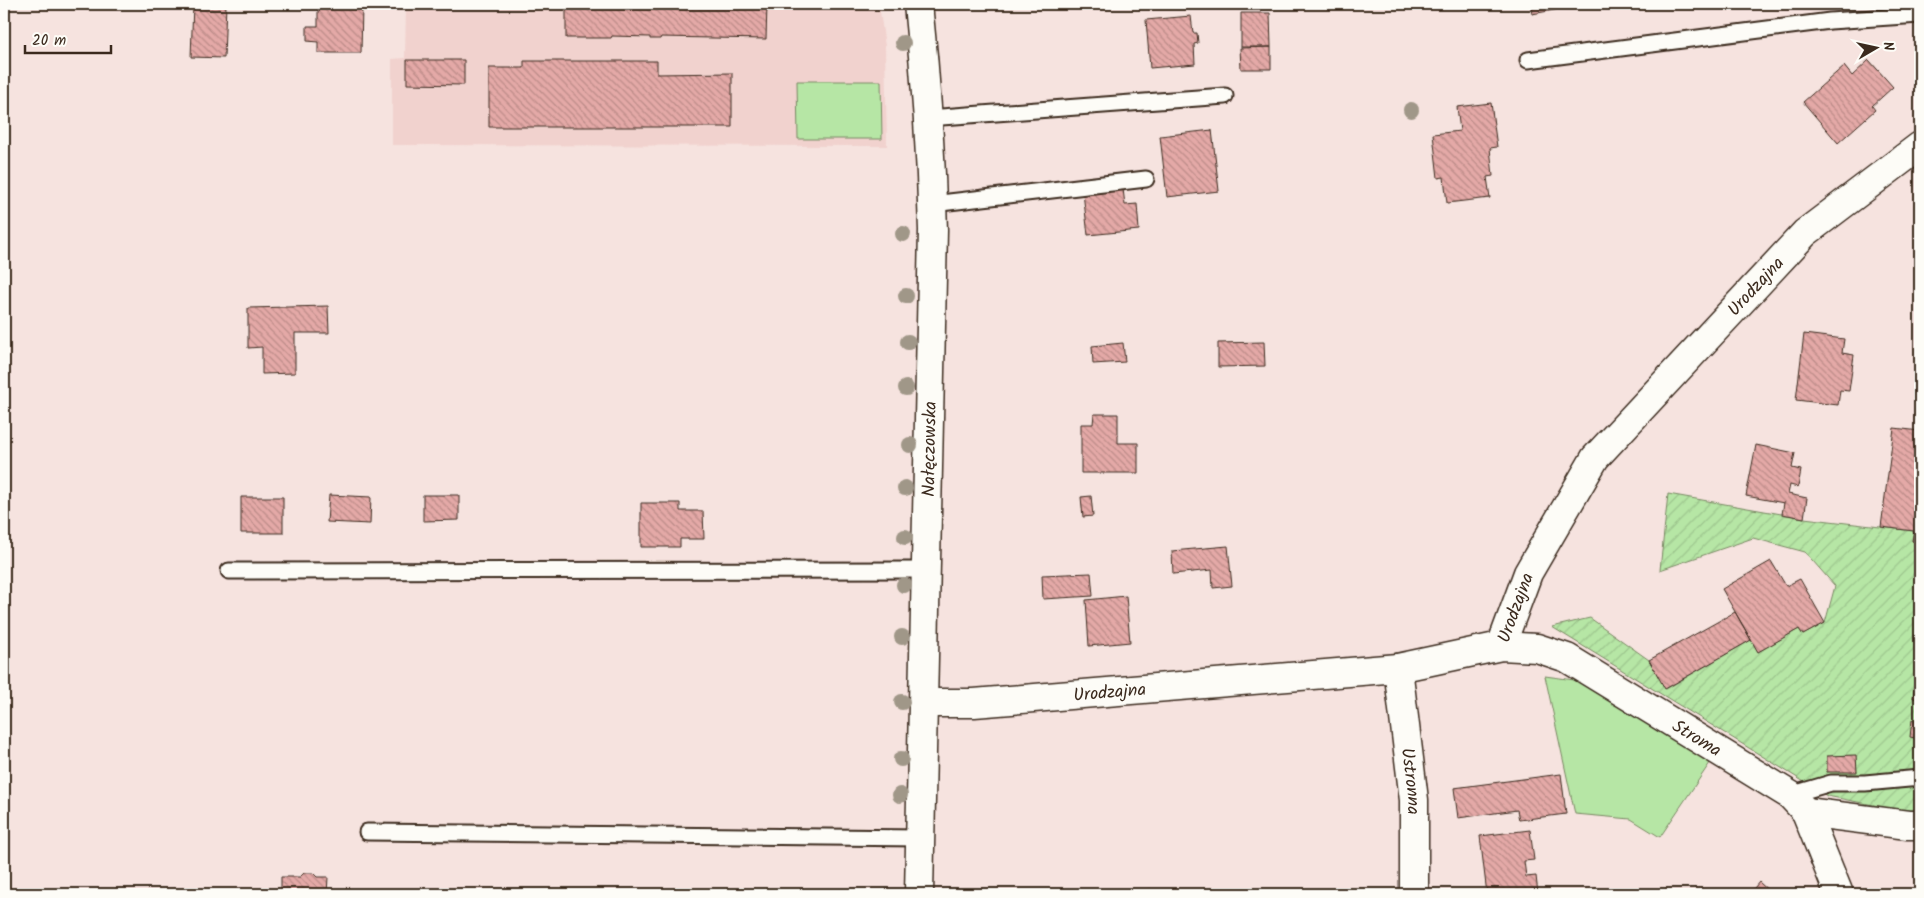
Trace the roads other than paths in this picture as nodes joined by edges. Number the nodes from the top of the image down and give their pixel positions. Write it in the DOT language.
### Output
graph roads {
  1 [pos="918,4"];
  2 [pos="1920,15"];
  3 [pos="1528,60"];
  4 [pos="1225,96"];
  5 [pos="928,118"];
  6 [pos="1920,146"];
  7 [pos="1146,179"];
  8 [pos="932,204"];
  9 [pos="927,570"];
  10 [pos="229,571"];
  11 [pos="1501,646"];
  12 [pos="1398,668"];
  13 [pos="924,703"];
  14 [pos="1920,778"];
  15 [pos="1798,804"];
  16 [pos="1920,825"];
  17 [pos="367,832"];
  18 [pos="920,838"];
  19 [pos="919,894"];
  20 [pos="1414,894"];
  21 [pos="1839,894"];
  1 -- 5 [label="street, Nałęczowska"];
  2 -- 3 [label="lane"];
  4 -- 5 [label="lane"];
  5 -- 8 [label="street, Nałęczowska"];
  6 -- 11 [label="street, Urodzajna"];
  7 -- 8 [label="lane"];
  8 -- 9 [label="street, Nałęczowska"];
  9 -- 10 [label="lane"];
  9 -- 13 [label="street, Nałęczowska"];
  11 -- 12 [label="street, Urodzajna"];
  11 -- 15 [label="street, Stroma"];
  12 -- 13 [label="street, Urodzajna"];
  12 -- 20 [label="street, Ustronna"];
  13 -- 18 [label="street, Nałęczowska"];
  14 -- 15 [label="lane"];
  15 -- 16 [label="street"];
  15 -- 21 [label="street"];
  17 -- 18 [label="lane"];
  18 -- 19 [label="street, Nałęczowska"];
}
